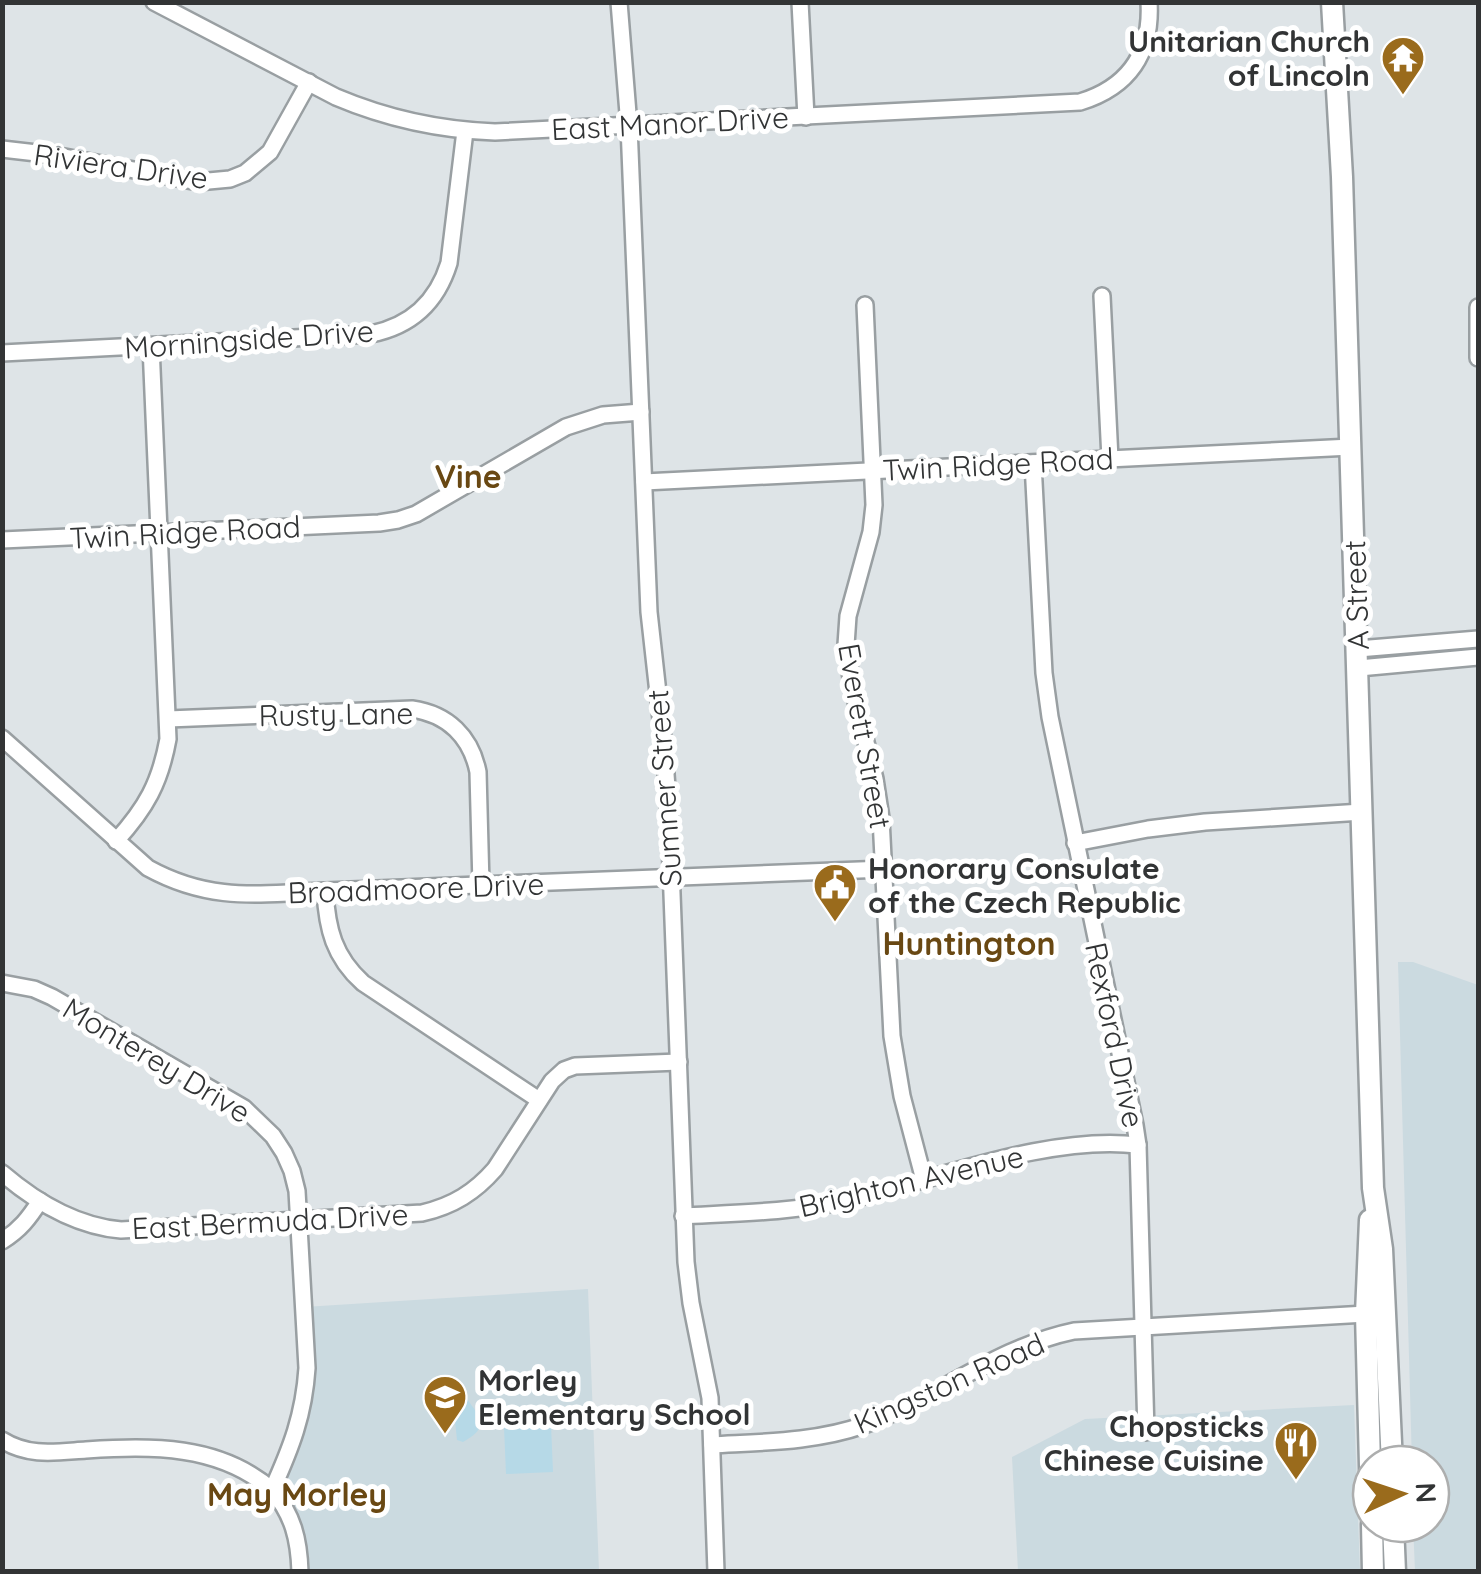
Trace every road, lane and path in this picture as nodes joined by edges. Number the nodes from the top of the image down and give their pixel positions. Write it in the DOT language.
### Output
graph roads {
  1 [pos="154,2"];
  2 [pos="619,2"];
  3 [pos="800,2"];
  4 [pos="1148,2"];
  5 [pos="1332,2"];
  6 [pos="308,82"];
  7 [pos="806,117"];
  8 [pos="630,126"];
  9 [pos="465,131"];
  10 [pos="2,149"];
  11 [pos="1102,296"];
  12 [pos="865,305"];
  13 [pos="1478,307"];
  14 [pos="151,346"];
  15 [pos="2,354"];
  16 [pos="1478,358"];
  17 [pos="641,412"];
  18 [pos="1351,447"];
  19 [pos="1110,459"];
  20 [pos="1033,463"];
  21 [pos="874,471"];
  22 [pos="644,482"];
  23 [pos="160,533"];
  24 [pos="2,540"];
  25 [pos="1478,639"];
  26 [pos="1478,657"];
  27 [pos="1358,658"];
  28 [pos="168,719"];
  29 [pos="3,739"];
  30 [pos="1362,812"];
  31 [pos="116,841"];
  32 [pos="1075,843"];
  33 [pos="885,869"];
  34 [pos="671,878"];
  35 [pos="481,886"];
  36 [pos="324,891"];
  37 [pos="2,983"];
  38 [pos="679,1062"];
  39 [pos="539,1100"];
  40 [pos="1138,1146"];
  41 [pos="2,1174"];
  42 [pos="924,1180"];
  43 [pos="1373,1188"];
  44 [pos="40,1201"];
  45 [pos="683,1216"];
  46 [pos="299,1221"];
  47 [pos="2,1240"];
  48 [pos="1366,1314"];
  49 [pos="1142,1327"];
  50 [pos="1146,1432"];
  51 [pos="3,1441"];
  52 [pos="1369,1444"];
  53 [pos="1391,1444"];
  54 [pos="712,1445"];
  55 [pos="272,1490"];
  56 [pos="1372,1544"];
  57 [pos="1393,1544"];
  58 [pos="300,1572"];
  59 [pos="716,1572"];
  60 [pos="1373,1572"];
  61 [pos="1394,1572"];
  1 -- 6 [label="street, East Manor Drive"];
  2 -- 8 [label="street, Sumner Street"];
  3 -- 7 [label="street"];
  4 -- 7 [label="street, East Manor Drive"];
  5 -- 18 [label="main road, A Street"];
  6 -- 9 [label="street, East Manor Drive"];
  6 -- 10 [label="street, Riviera Drive"];
  7 -- 8 [label="street, East Manor Drive"];
  8 -- 9 [label="street, East Manor Drive"];
  8 -- 17 [label="street, Sumner Street"];
  9 -- 14 [label="street, Morningside Drive"];
  11 -- 19 [label="street"];
  12 -- 21 [label="street, Everett Street"];
  13 -- 16 [label="street"];
  14 -- 15 [label="street, Morningside Drive"];
  14 -- 23 [label="street"];
  17 -- 22 [label="street, Sumner Street"];
  17 -- 23 [label="street, Twin Ridge Road"];
  18 -- 19 [label="street, Twin Ridge Road"];
  18 -- 27 [label="main road, A Street"];
  19 -- 20 [label="street, Twin Ridge Road"];
  20 -- 21 [label="street, Twin Ridge Road"];
  20 -- 32 [label="street, Rexford Drive"];
  21 -- 22 [label="street, Twin Ridge Road"];
  21 -- 33 [label="street, Everett Street"];
  22 -- 34 [label="street, Sumner Street"];
  23 -- 24 [label="street, Twin Ridge Road"];
  23 -- 28 [label="street"];
  25 -- 27 [label="street"];
  26 -- 27 [label="street"];
  27 -- 30 [label="main road, A Street"];
  28 -- 31 [label="street"];
  28 -- 35 [label="street, Rusty Lane"];
  29 -- 31 [label="street, Broadmoore Drive"];
  30 -- 32 [label="street"];
  30 -- 43 [label="main road, A Street"];
  31 -- 36 [label="street, Broadmoore Drive"];
  32 -- 40 [label="street, Rexford Drive"];
  33 -- 34 [label="street, Broadmoore Drive"];
  33 -- 42 [label="street, Everett Street"];
  34 -- 35 [label="street, Broadmoore Drive"];
  34 -- 38 [label="street, Sumner Street"];
  35 -- 36 [label="street, Broadmoore Drive"];
  36 -- 39 [label="street"];
  37 -- 46 [label="street, Monterey Drive"];
  38 -- 39 [label="street, East Bermuda Drive"];
  38 -- 45 [label="street, Sumner Street"];
  39 -- 46 [label="street, East Bermuda Drive"];
  40 -- 42 [label="street, Brighton Avenue"];
  40 -- 49 [label="street, Rexford Drive"];
  41 -- 44 [label="street, East Bermuda Drive"];
  42 -- 45 [label="street, Brighton Avenue"];
  43 -- 48 [label="main road, A Street"];
  43 -- 53 [label="main road, A Street"];
  44 -- 46 [label="street, East Bermuda Drive"];
  44 -- 47 [label="street"];
  45 -- 54 [label="street, Sumner Street"];
  46 -- 55 [label="street, Monterey Drive"];
  48 -- 49 [label="street, Kingston Road"];
  48 -- 52 [label="main road, A Street"];
  49 -- 50 [label="street, Rexford Drive"];
  49 -- 54 [label="street, Kingston Road"];
  51 -- 55 [label="street"];
  54 -- 59 [label="street, Sumner Street"];
  55 -- 58 [label="street"];
  56 -- 60 [label="main road"];
  57 -- 61 [label="main road"];
}
